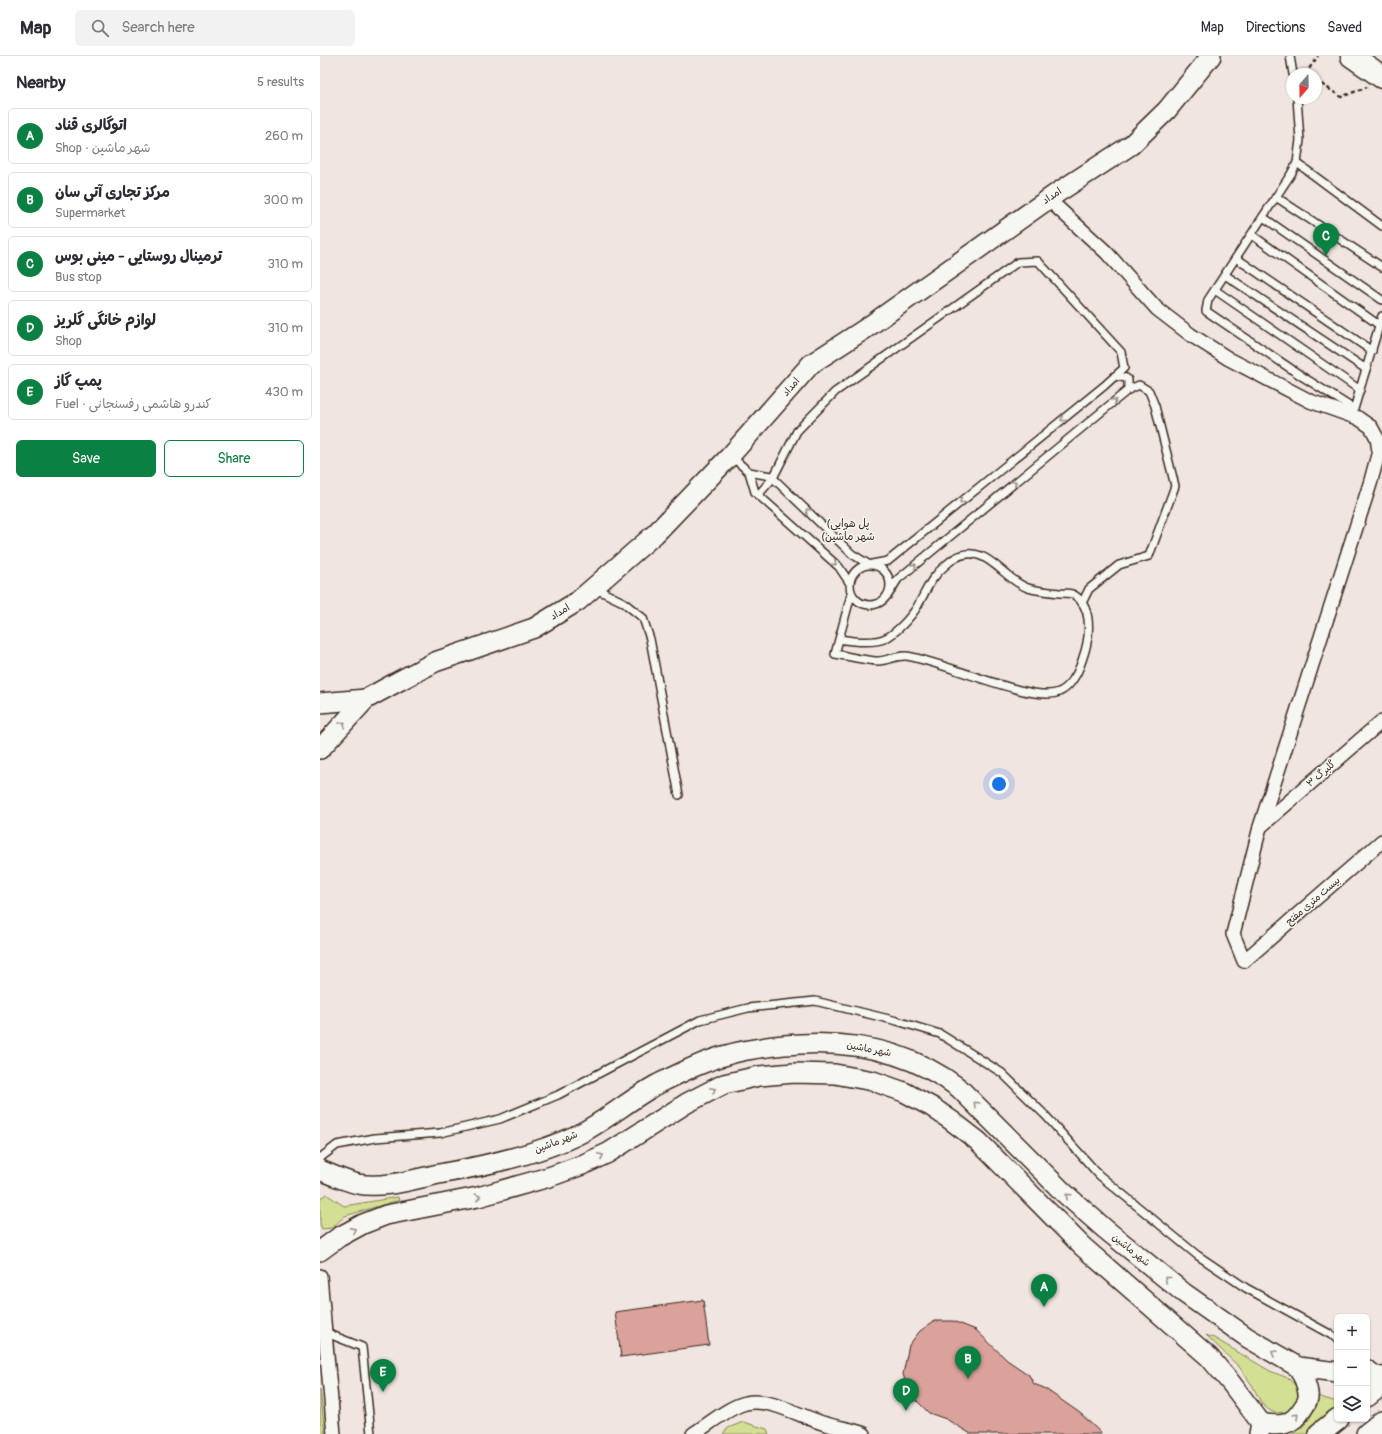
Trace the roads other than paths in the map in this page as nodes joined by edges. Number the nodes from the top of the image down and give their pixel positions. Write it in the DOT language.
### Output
graph roads {
  1 [pos="1211,56"];
  2 [pos="1290,56"];
  3 [pos="1352,56"];
  4 [pos="1292,68"];
  5 [pos="1375,82"];
  6 [pos="1297,104"];
  7 [pos="1297,162"];
  8 [pos="1276,197"];
  9 [pos="1048,199"];
  10 [pos="1263,217"];
  11 [pos="1382,226"];
  12 [pos="1252,235"];
  13 [pos="1236,258"];
  14 [pos="1382,267"];
  15 [pos="1225,275"];
  16 [pos="1215,290"];
  17 [pos="1382,300"];
  18 [pos="1382,316"];
  19 [pos="1379,325"];
  20 [pos="1372,351"];
  21 [pos="1366,369"];
  22 [pos="1115,376"];
  23 [pos="1128,390"];
  24 [pos="1360,390"];
  25 [pos="1380,446"];
  26 [pos="731,455"];
  27 [pos="749,472"];
  28 [pos="773,478"];
  29 [pos="758,495"];
  30 [pos="870,564"];
  31 [pos="849,582"];
  32 [pos="594,588"];
  33 [pos="851,595"];
  34 [pos="888,595"];
  35 [pos="1082,603"];
  36 [pos="839,639"];
  37 [pos="366,699"];
  38 [pos="320,703"];
  39 [pos="1381,725"];
  40 [pos="320,749"];
  41 [pos="679,795"];
  42 [pos="1260,827"];
  43 [pos="1382,841"];
  44 [pos="320,1158"];
  45 [pos="320,1170"];
  46 [pos="320,1251"];
  47 [pos="320,1276"];
  48 [pos="324,1332"];
  49 [pos="1334,1336"];
  50 [pos="1370,1366"];
  51 [pos="1298,1368"];
  52 [pos="1334,1372"];
  53 [pos="1382,1373"];
  54 [pos="1370,1375"];
  55 [pos="1382,1377"];
  56 [pos="1382,1384"];
  57 [pos="1370,1394"];
  58 [pos="1334,1422"];
  59 [pos="1382,1422"];
  60 [pos="1260,1429"];
  61 [pos="334,1434"];
  62 [pos="371,1434"];
  63 [pos="694,1434"];
  64 [pos="864,1434"];
  65 [pos="1319,1434"];
  66 [pos="1367,1434"];
  1 -- 9 [label="street, امداد"];
  2 -- 4 [label="lane"];
  3 -- 5 [label="highway"];
  6 -- 7 [label="lane"];
  7 -- 8 [label="lane"];
  7 -- 11 [label="lane"];
  8 -- 10 [label="lane"];
  8 -- 14 [label="lane"];
  9 -- 25 [label="street"];
  9 -- 26 [label="street, امداد"];
  10 -- 12 [label="lane"];
  10 -- 17 [label="lane"];
  12 -- 13 [label="lane"];
  12 -- 19 [label="lane"];
  13 -- 15 [label="lane"];
  13 -- 20 [label="lane"];
  15 -- 16 [label="lane"];
  15 -- 21 [label="lane"];
  16 -- 24 [label="lane"];
  16 -- 24 [label="lane"];
  18 -- 19 [label="lane"];
  19 -- 20 [label="lane"];
  20 -- 21 [label="lane"];
  21 -- 24 [label="lane"];
  22 -- 23 [label="lane"];
  22 -- 28 [label="lane"];
  22 -- 30 [label="lane, one-way"];
  34 -- 23 [label="lane, one-way"];
  23 -- 35 [label="lane"];
  25 -- 42 [label="street"];
  26 -- 27 [label="lane"];
  26 -- 32 [label="street, امداد"];
  27 -- 28 [label="lane"];
  27 -- 29 [label="lane"];
  28 -- 29 [label="lane"];
  30 -- 28 [label="lane, one-way"];
  29 -- 31 [label="lane, one-way"];
  30 -- 31 [label="lane"];
  30 -- 34 [label="lane"];
  31 -- 33 [label="lane"];
  32 -- 37 [label="street, امداد"];
  32 -- 41 [label="lane"];
  33 -- 34 [label="lane"];
  33 -- 36 [label="lane"];
  35 -- 36 [label="lane"];
  35 -- 36 [label="lane"];
  37 -- 38 [label="street"];
  40 -- 37 [label="street, one-way"];
  39 -- 42 [label="street, گلبرگ ۳"];
  42 -- 43 [label="street, بیست متری مفتح"];
  44 -- 49 [label="lane"];
  51 -- 45 [label="street, شهر ماشین, one-way"];
  46 -- 60 [label="street, one-way"];
  47 -- 48 [label="street"];
  48 -- 61 [label="street"];
  48 -- 62 [label="lane"];
  50 -- 53 [label="lane"];
  51 -- 52 [label="street, شهر ماشین"];
  60 -- 51 [label="street, one-way"];
  54 -- 55 [label="street"];
  56 -- 57 [label="main road"];
  58 -- 65 [label="main road"];
  59 -- 66 [label="main road"];
  63 -- 64 [label="street"];
}
